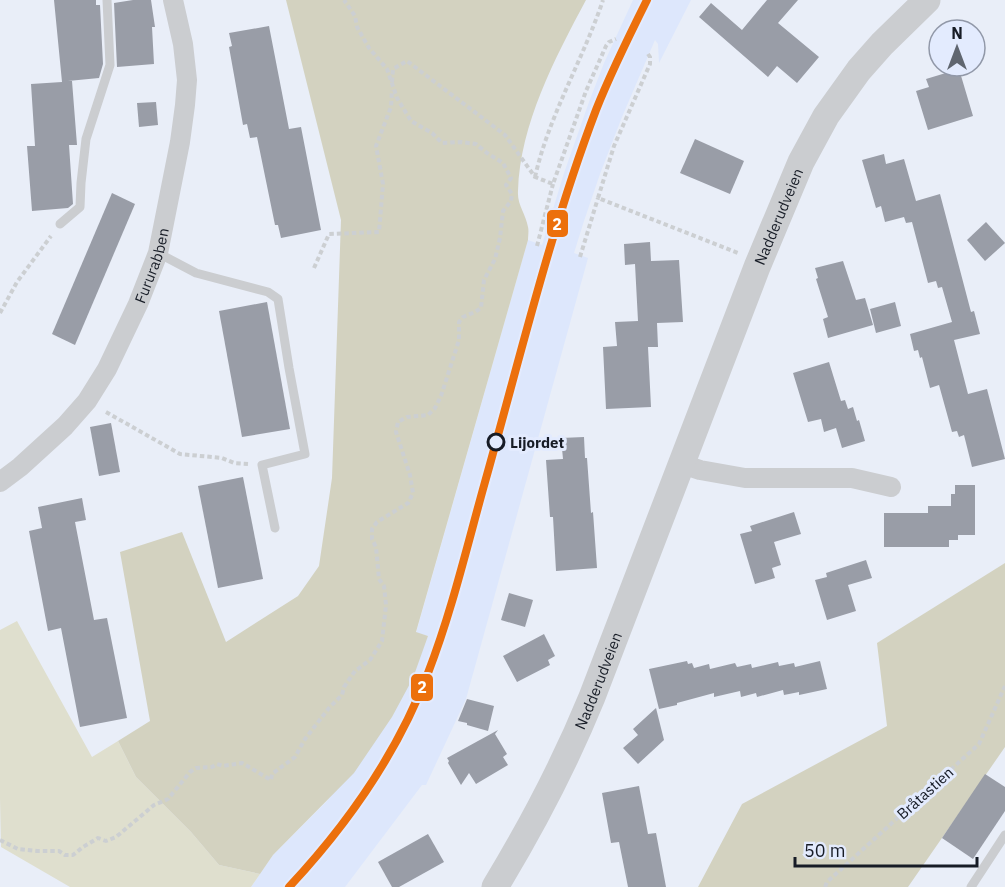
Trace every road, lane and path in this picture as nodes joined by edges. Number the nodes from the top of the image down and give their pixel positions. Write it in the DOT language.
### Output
graph roads {
  1 [pos="107,0"];
  2 [pos="173,0"];
  3 [pos="344,0"];
  4 [pos="603,0"];
  5 [pos="927,0"];
  6 [pos="616,39"];
  7 [pos="648,54"];
  8 [pos="392,85"];
  9 [pos="535,177"];
  10 [pos="553,184"];
  11 [pos="598,198"];
  12 [pos="60,224"];
  13 [pos="537,246"];
  14 [pos="158,253"];
  15 [pos="744,256"];
  16 [pos="580,258"];
  17 [pos="314,268"];
  18 [pos="0,313"];
  19 [pos="87,401"];
  20 [pos="682,464"];
  21 [pos="262,465"];
  22 [pos="0,482"];
  23 [pos="891,487"];
  24 [pos="275,528"];
  25 [pos="1005,686"];
  26 [pos="1005,835"];
  27 [pos="0,840"];
  28 [pos="495,887"];
  29 [pos="825,887"];
  30 [pos="971,887"];
  1 -- 12 [label="lane"];
  2 -- 14 [label="street, Fururabben"];
  3 -- 8 [label="path"];
  4 -- 9 [label="path"];
  5 -- 20 [label="main road, Nadderudveien"];
  6 -- 10 [label="path"];
  7 -- 11 [label="path"];
  8 -- 9 [label="path"];
  8 -- 17 [label="path"];
  8 -- 27 [label="path"];
  9 -- 10 [label="path"];
  10 -- 13 [label="path"];
  11 -- 15 [label="path"];
  11 -- 16 [label="path"];
  12 -- 18 [label="path"];
  14 -- 19 [label="street, Fururabben"];
  14 -- 21 [label="lane"];
  19 -- 21 [label="path"];
  19 -- 22 [label="street, Fururabben"];
  20 -- 23 [label="street"];
  20 -- 28 [label="main road, Nadderudveien"];
  21 -- 24 [label="lane"];
  25 -- 29 [label="path, Bråtastien"];
  26 -- 30 [label="lane"];
}
